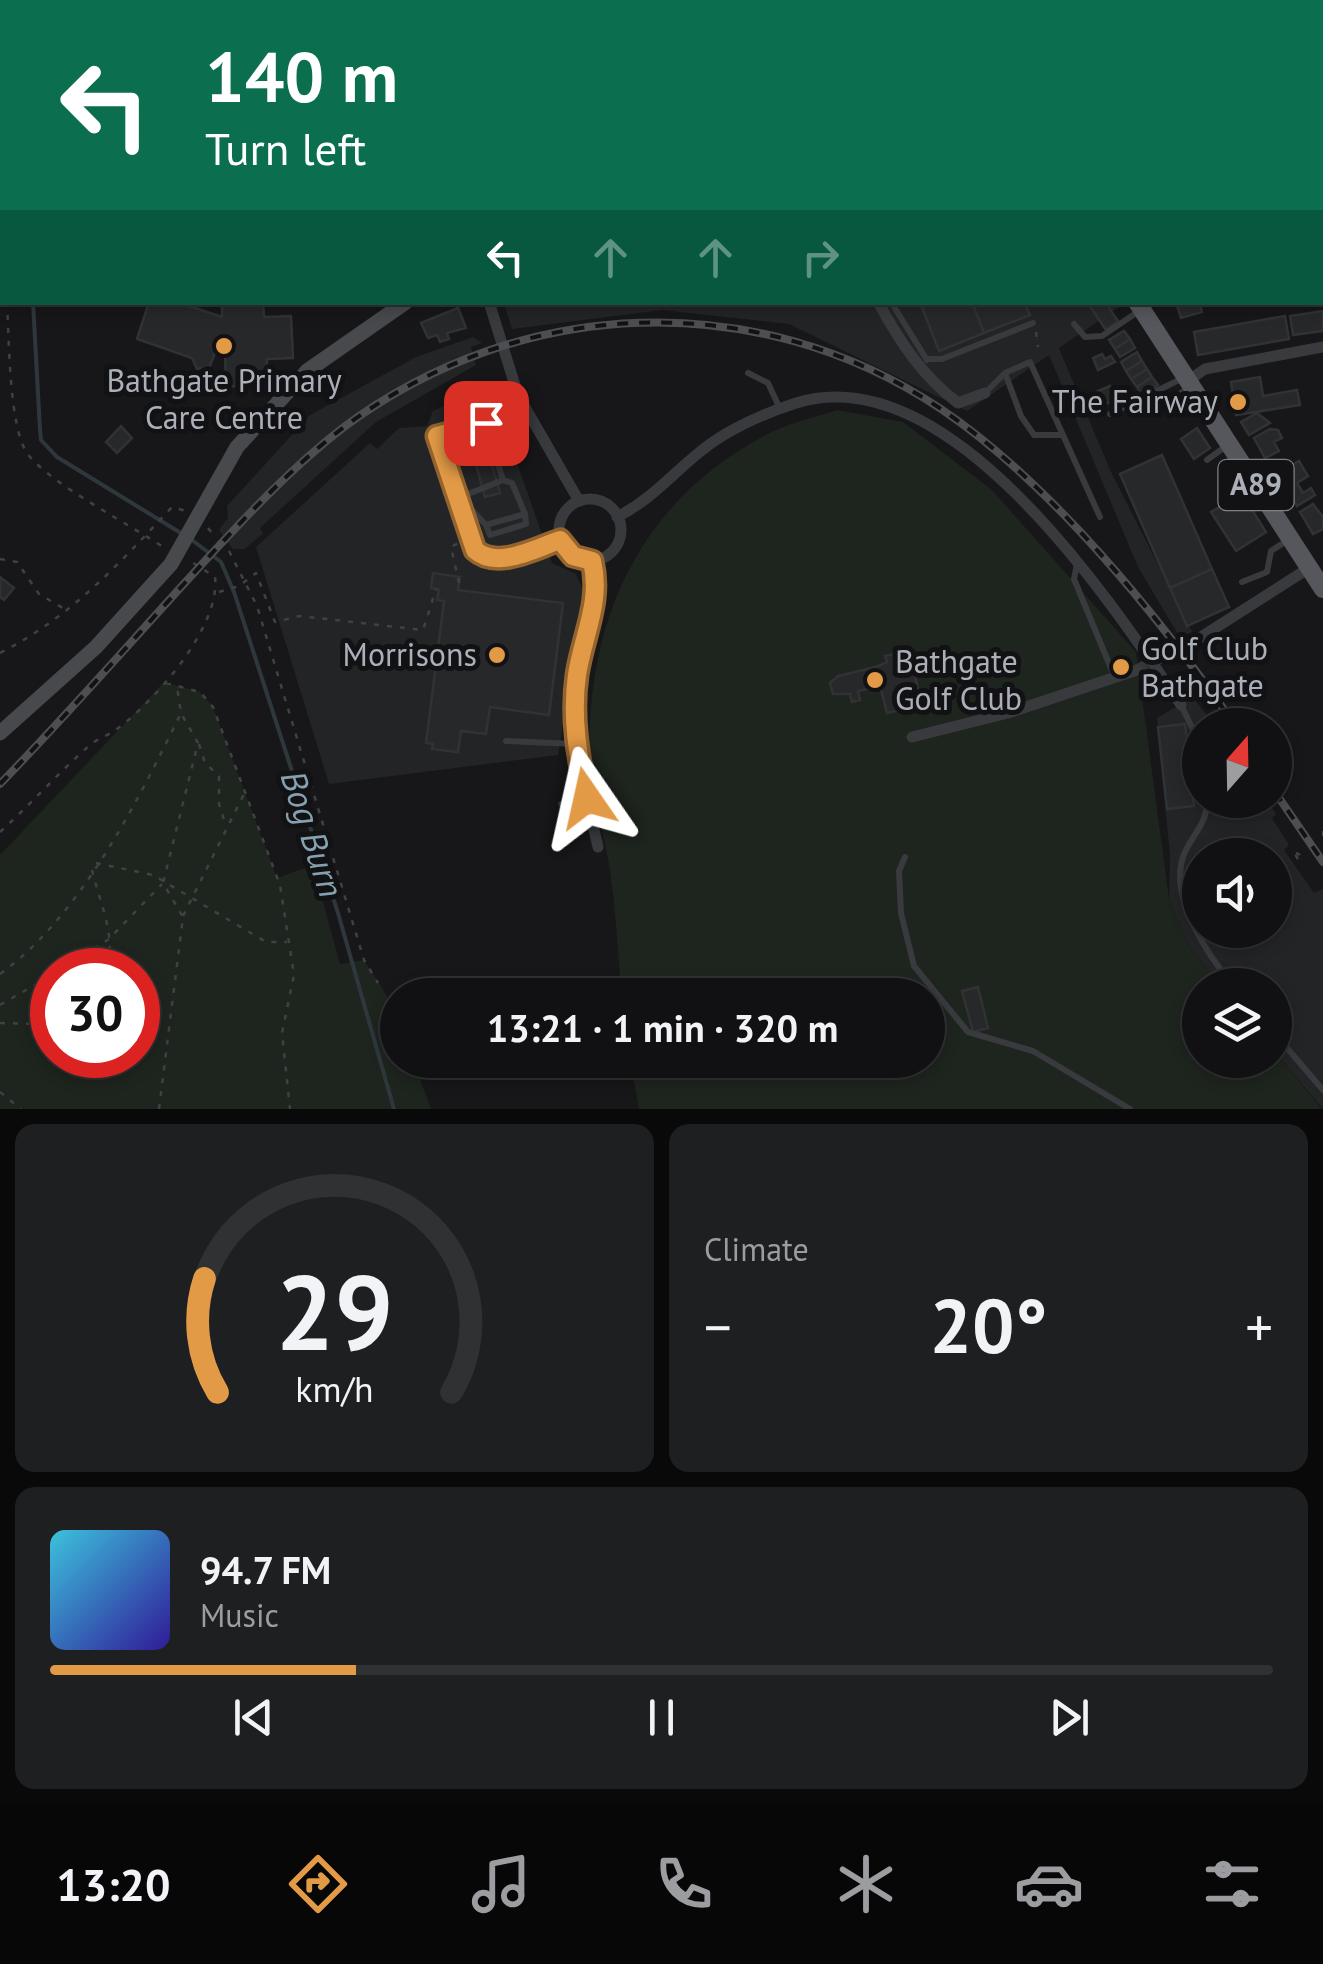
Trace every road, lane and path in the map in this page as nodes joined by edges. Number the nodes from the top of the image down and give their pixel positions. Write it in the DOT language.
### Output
graph roads {
  1 [pos="8,305"];
  2 [pos="490,305"];
  3 [pos="880,305"];
  4 [pos="893,305"];
  5 [pos="1137,305"];
  6 [pos="1139,305"];
  7 [pos="386,308"];
  8 [pos="1033,323"];
  9 [pos="1074,324"];
  10 [pos="1323,347"];
  11 [pos="923,363"];
  12 [pos="748,373"];
  13 [pos="1004,373"];
  14 [pos="1190,381"];
  15 [pos="985,393"];
  16 [pos="1170,400"];
  17 [pos="780,409"];
  18 [pos="1110,414"];
  19 [pos="1062,435"];
  20 [pos="1230,443"];
  21 [pos="1208,460"];
  22 [pos="503,480"];
  23 [pos="458,498"];
  24 [pos="578,501"];
  25 [pos="463,515"];
  26 [pos="195,517"];
  27 [pos="617,517"];
  28 [pos="1100,517"];
  29 [pos="147,536"];
  30 [pos="470,536"];
  31 [pos="1290,538"];
  32 [pos="560,540"];
  33 [pos="178,551"];
  34 [pos="229,551"];
  35 [pos="0,559"];
  36 [pos="592,561"];
  37 [pos="1078,563"];
  38 [pos="1309,568"];
  39 [pos="248,581"];
  40 [pos="1242,582"];
  41 [pos="459,583"];
  42 [pos="436,588"];
  43 [pos="1323,589"];
  44 [pos="217,592"];
  45 [pos="70,611"];
  46 [pos="1198,639"];
  47 [pos="0,654"];
  48 [pos="1136,670"];
  49 [pos="1115,679"];
  50 [pos="164,682"];
  51 [pos="177,686"];
  52 [pos="1181,704"];
  53 [pos="1183,708"];
  54 [pos="181,713"];
  55 [pos="0,733"];
  56 [pos="912,737"];
  57 [pos="506,741"];
  58 [pos="198,743"];
  59 [pos="577,744"];
  60 [pos="246,790"];
  61 [pos="587,798"];
  62 [pos="561,804"];
  63 [pos="1206,818"];
  64 [pos="226,826"];
  65 [pos="0,832"];
  66 [pos="598,847"];
  67 [pos="905,857"];
  68 [pos="96,863"];
  69 [pos="92,870"];
  70 [pos="162,883"];
  71 [pos="191,895"];
  72 [pos="182,918"];
  73 [pos="109,940"];
  74 [pos="288,942"];
  75 [pos="96,948"];
  76 [pos="109,948"];
  77 [pos="1221,968"];
  78 [pos="0,974"];
  79 [pos="378,983"];
  80 [pos="30,989"];
  81 [pos="0,1006"];
  82 [pos="0,1022"];
  83 [pos="30,1024"];
  84 [pos="1292,1054"];
  85 [pos="1323,1090"];
  86 [pos="0,1092"];
  87 [pos="21,1109"];
  88 [pos="159,1109"];
  89 [pos="290,1109"];
  90 [pos="1130,1109"];
  1 -- 29 [label="path"];
  2 -- 24 [label="street"];
  3 -- 11 [label="street"];
  4 -- 11 [label="lane"];
  5 -- 9 [label="lane"];
  6 -- 14 [label="main road, A89"];
  7 -- 26 [label="main road"];
  8 -- 11 [label="lane"];
  10 -- 14 [label="street"];
  11 -- 15 [label="street"];
  12 -- 17 [label="lane"];
  13 -- 15 [label="lane"];
  13 -- 19 [label="lane"];
  13 -- 19 [label="lane"];
  14 -- 16 [label="lane"];
  14 -- 18 [label="lane"];
  14 -- 20 [label="main road, A89"];
  17 -- 27 [label="street"];
  17 -- 37 [label="street"];
  19 -- 28 [label="lane"];
  20 -- 21 [label="lane"];
  20 -- 31 [label="main road, A89"];
  22 -- 23 [label="lane"];
  22 -- 23 [label="lane"];
  22 -- 25 [label="lane"];
  23 -- 25 [label="lane"];
  24 -- 27 [label="street"];
  24 -- 32 [label="street"];
  25 -- 30 [label="lane"];
  26 -- 29 [label="path"];
  26 -- 33 [label="main road"];
  27 -- 36 [label="street"];
  29 -- 33 [label="path"];
  29 -- 45 [label="path"];
  30 -- 32 [label="lane"];
  30 -- 41 [label="path"];
  31 -- 38 [label="main road, A89"];
  31 -- 40 [label="lane"];
  32 -- 36 [label="street"];
  33 -- 44 [label="path"];
  33 -- 55 [label="main road"];
  34 -- 39 [label="path"];
  35 -- 45 [label="path"];
  36 -- 59 [label="street"];
  37 -- 49 [label="lane"];
  37 -- 52 [label="street"];
  38 -- 43 [label="main road, A89"];
  38 -- 46 [label="street"];
  39 -- 42 [label="path"];
  39 -- 44 [label="path"];
  39 -- 79 [label="path"];
  44 -- 50 [label="path"];
  45 -- 47 [label="path"];
  48 -- 49 [label="street"];
  49 -- 56 [label="street"];
  50 -- 51 [label="path"];
  50 -- 65 [label="path"];
  51 -- 54 [label="path"];
  51 -- 60 [label="path"];
  52 -- 53 [label="lane"];
  54 -- 58 [label="path"];
  54 -- 68 [label="path"];
  57 -- 59 [label="lane"];
  58 -- 64 [label="path"];
  58 -- 70 [label="path"];
  59 -- 61 [label="street"];
  60 -- 64 [label="path"];
  60 -- 74 [label="path"];
  61 -- 62 [label="lane"];
  61 -- 66 [label="street"];
  63 -- 77 [label="lane"];
  64 -- 71 [label="path"];
  67 -- 90 [label="lane"];
  68 -- 69 [label="path"];
  68 -- 70 [label="path"];
  69 -- 73 [label="path"];
  69 -- 78 [label="path"];
  70 -- 71 [label="path"];
  70 -- 72 [label="path"];
  70 -- 73 [label="path"];
  71 -- 72 [label="path"];
  71 -- 74 [label="path"];
  72 -- 88 [label="path"];
  73 -- 75 [label="path"];
  73 -- 76 [label="path"];
  74 -- 89 [label="path"];
  80 -- 81 [label="path"];
  82 -- 83 [label="path"];
  84 -- 85 [label="lane"];
  86 -- 87 [label="path"];
}
